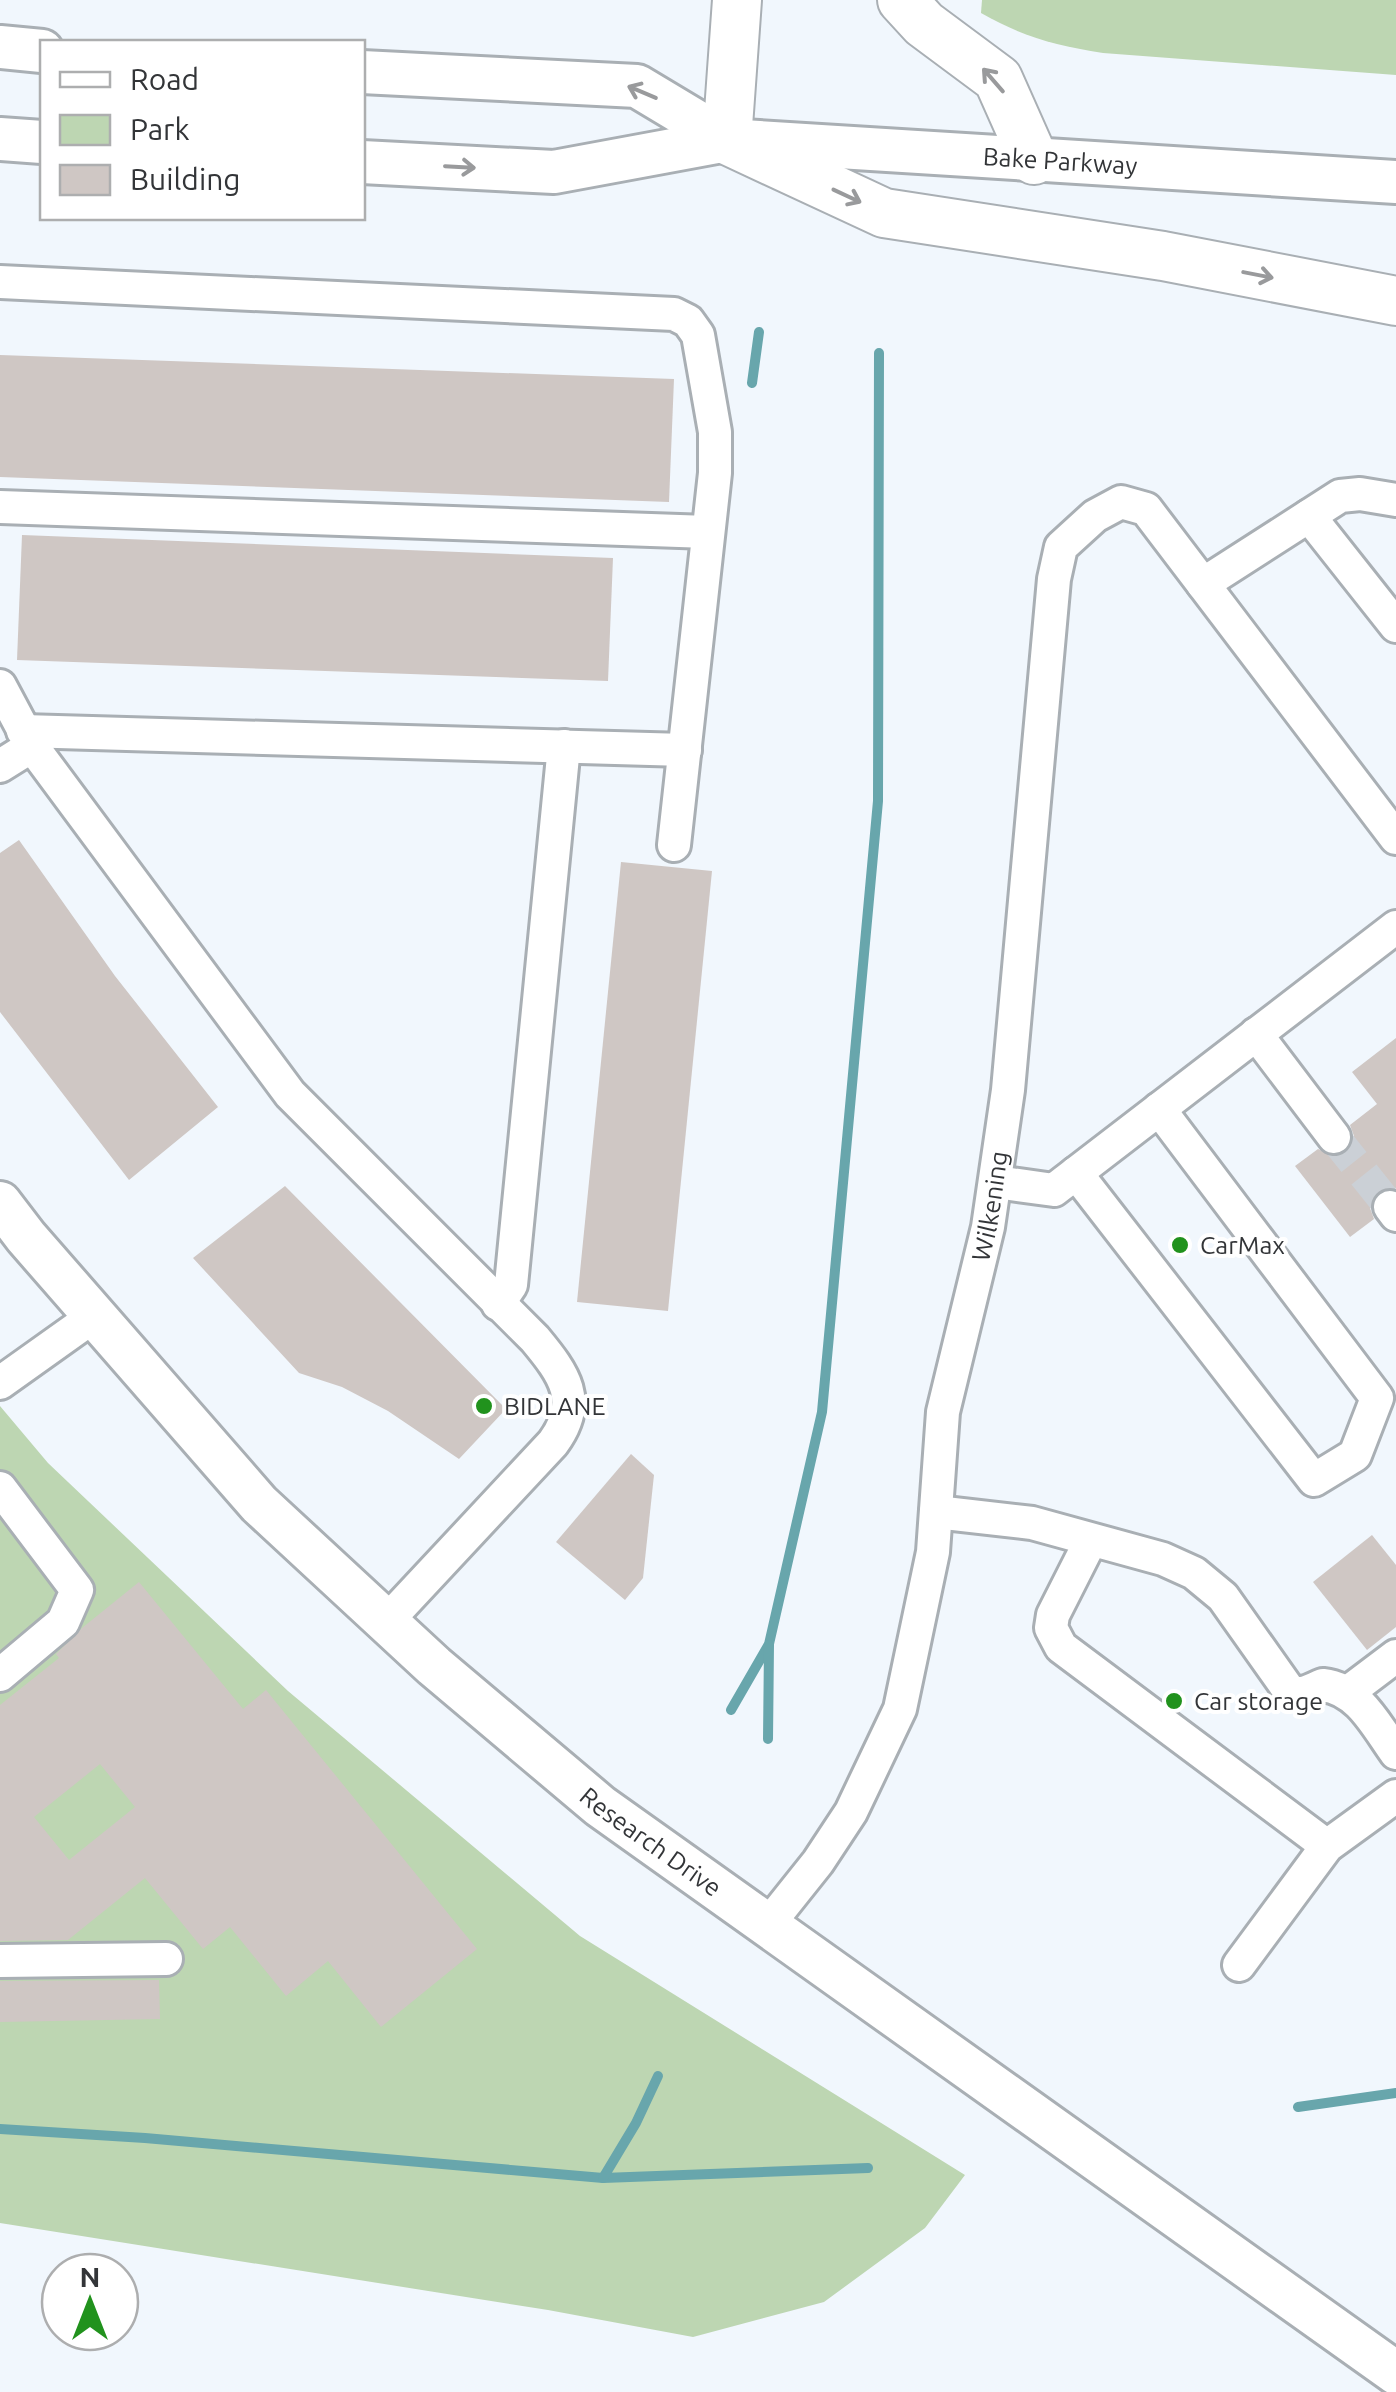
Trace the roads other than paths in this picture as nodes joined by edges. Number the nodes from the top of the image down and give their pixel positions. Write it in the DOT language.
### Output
graph roads {
  1 [pos="737,0"];
  2 [pos="902,0"];
  3 [pos="0,47"];
  4 [pos="40,51"];
  5 [pos="365,72"];
  6 [pos="0,139"];
  7 [pos="727,140"];
  8 [pos="40,142"];
  9 [pos="1034,160"];
  10 [pos="365,162"];
  11 [pos="1396,182"];
  12 [pos="0,282"];
  13 [pos="1396,302"];
  14 [pos="1396,500"];
  15 [pos="0,507"];
  16 [pos="1309,516"];
  17 [pos="708,532"];
  18 [pos="1203,584"];
  19 [pos="1396,626"];
  20 [pos="0,686"];
  21 [pos="27,738"];
  22 [pos="564,746"];
  23 [pos="685,750"];
  24 [pos="0,766"];
  25 [pos="1396,838"];
  26 [pos="674,845"];
  27 [pos="1396,927"];
  28 [pos="1256,1034"];
  29 [pos="1159,1109"];
  30 [pos="1334,1137"];
  31 [pos="1076,1173"];
  32 [pos="996,1182"];
  33 [pos="0,1203"];
  34 [pos="498,1304"];
  35 [pos="94,1316"];
  36 [pos="0,1383"];
  37 [pos="1386,1392"];
  38 [pos="0,1488"];
  39 [pos="936,1512"];
  40 [pos="1091,1540"];
  41 [pos="385,1623"];
  42 [pos="1396,1656"];
  43 [pos="0,1675"];
  44 [pos="1346,1693"];
  45 [pos="1396,1753"];
  46 [pos="1396,1796"];
  47 [pos="1327,1846"];
  48 [pos="767,1926"];
  49 [pos="166,1959"];
  50 [pos="0,1961"];
  51 [pos="1238,1965"];
  52 [pos="1396,2374"];
  1 -- 7 [label="highway"];
  9 -- 2 [label="highway, one-way"];
  3 -- 4 [label="main road"];
  7 -- 5 [label="main road, Bake Parkway, one-way"];
  6 -- 8 [label="main road"];
  7 -- 9 [label="main road, Bake Parkway"];
  10 -- 7 [label="main road, Bake Parkway, one-way"];
  7 -- 13 [label="highway, one-way"];
  9 -- 11 [label="main road, Bake Parkway"];
  12 -- 17 [label="lane"];
  14 -- 16 [label="lane"];
  15 -- 17 [label="lane"];
  16 -- 18 [label="lane"];
  16 -- 19 [label="lane"];
  17 -- 23 [label="lane"];
  18 -- 25 [label="lane"];
  18 -- 32 [label="lane, Wilkening"];
  20 -- 21 [label="lane"];
  21 -- 22 [label="lane"];
  21 -- 24 [label="lane"];
  21 -- 34 [label="lane"];
  22 -- 23 [label="lane"];
  22 -- 34 [label="lane"];
  23 -- 26 [label="lane"];
  27 -- 28 [label="lane"];
  28 -- 29 [label="lane"];
  28 -- 30 [label="lane"];
  29 -- 31 [label="lane"];
  29 -- 37 [label="lane"];
  31 -- 32 [label="lane"];
  31 -- 37 [label="lane"];
  32 -- 39 [label="lane, Wilkening"];
  33 -- 35 [label="main road, Research Drive"];
  34 -- 41 [label="lane"];
  35 -- 36 [label="lane"];
  35 -- 41 [label="main road, Research Drive"];
  38 -- 43 [label="lane"];
  39 -- 40 [label="lane"];
  39 -- 48 [label="lane, Wilkening"];
  40 -- 44 [label="lane"];
  40 -- 47 [label="lane"];
  41 -- 48 [label="main road, Research Drive"];
  42 -- 44 [label="lane"];
  44 -- 45 [label="lane"];
  46 -- 47 [label="lane"];
  47 -- 51 [label="lane"];
  48 -- 52 [label="main road, Research Drive"];
  49 -- 50 [label="lane"];
}
